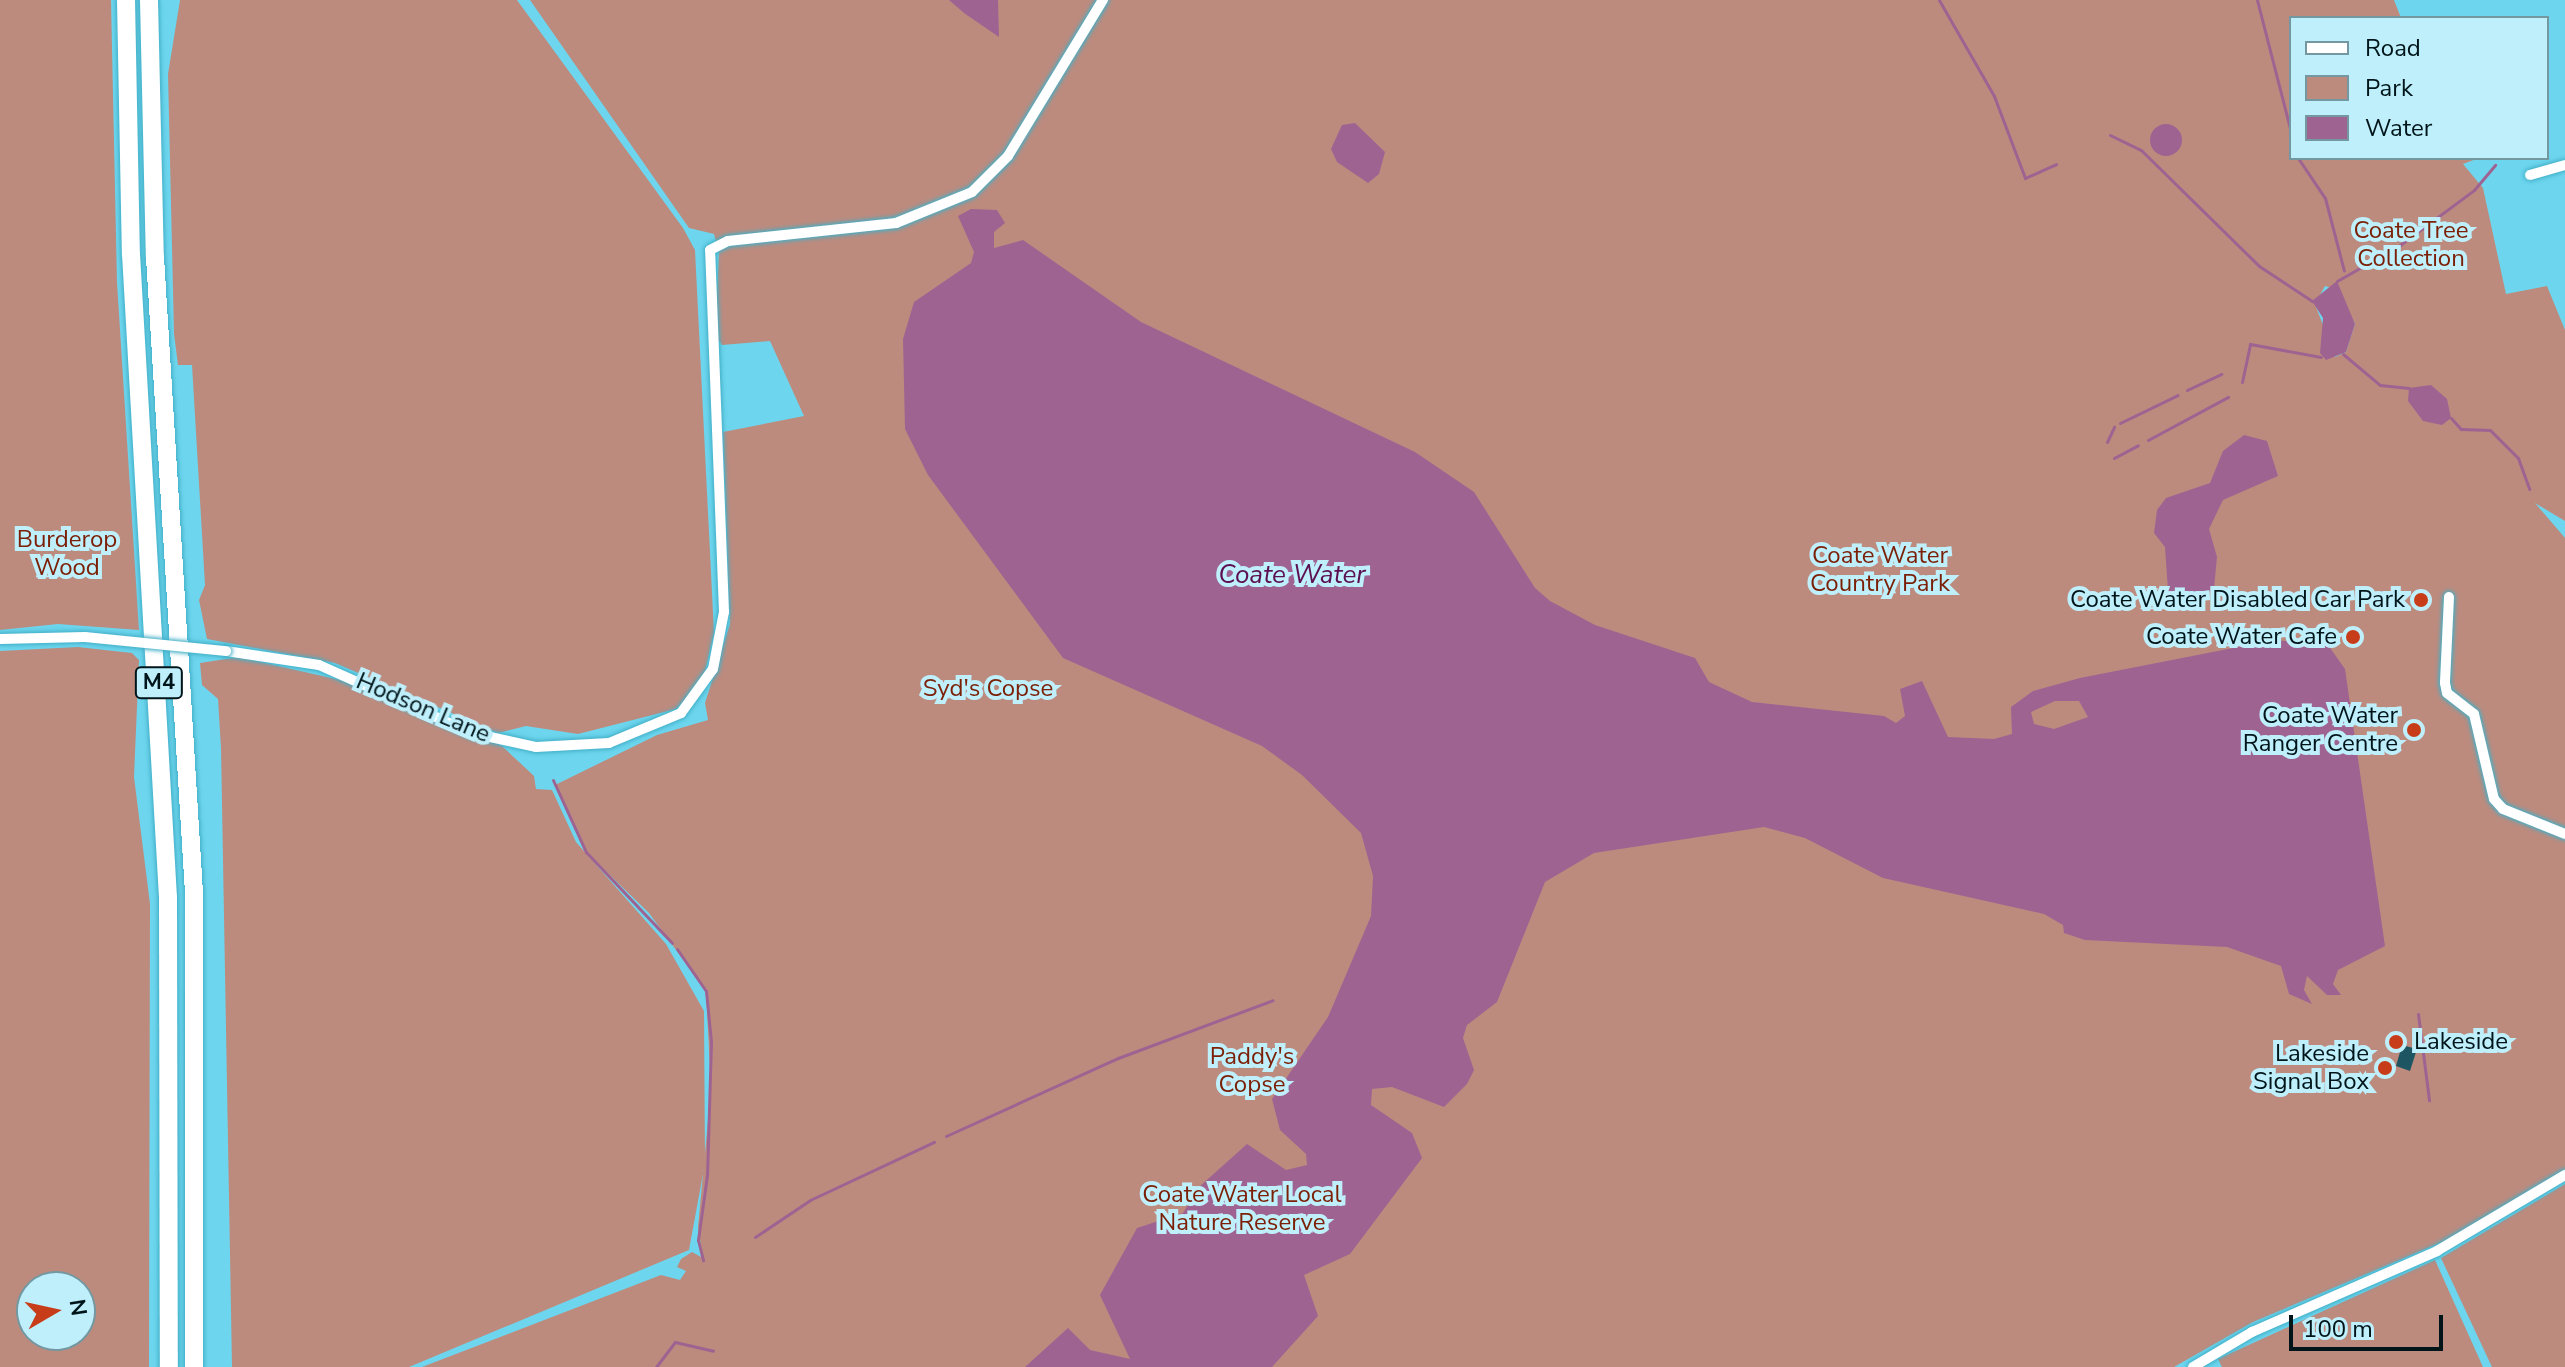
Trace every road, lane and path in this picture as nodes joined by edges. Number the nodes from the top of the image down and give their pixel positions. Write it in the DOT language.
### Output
graph roads {
  1 [pos="126,0"];
  2 [pos="149,0"];
  3 [pos="1103,0"];
  4 [pos="2565,165"];
  5 [pos="2530,175"];
  6 [pos="2449,597"];
  7 [pos="0,639"];
  8 [pos="2565,834"];
  9 [pos="2565,1175"];
  10 [pos="169,1367"];
  11 [pos="194,1367"];
  12 [pos="2193,1367"];
  1 -- 10 [label="highway, M4"];
  2 -- 11 [label="highway, M4"];
  3 -- 7 [label="street, Hodson Lane, bridge"];
  4 -- 5 [label="street"];
  6 -- 8 [label="street"];
  9 -- 12 [label="street"];
}
